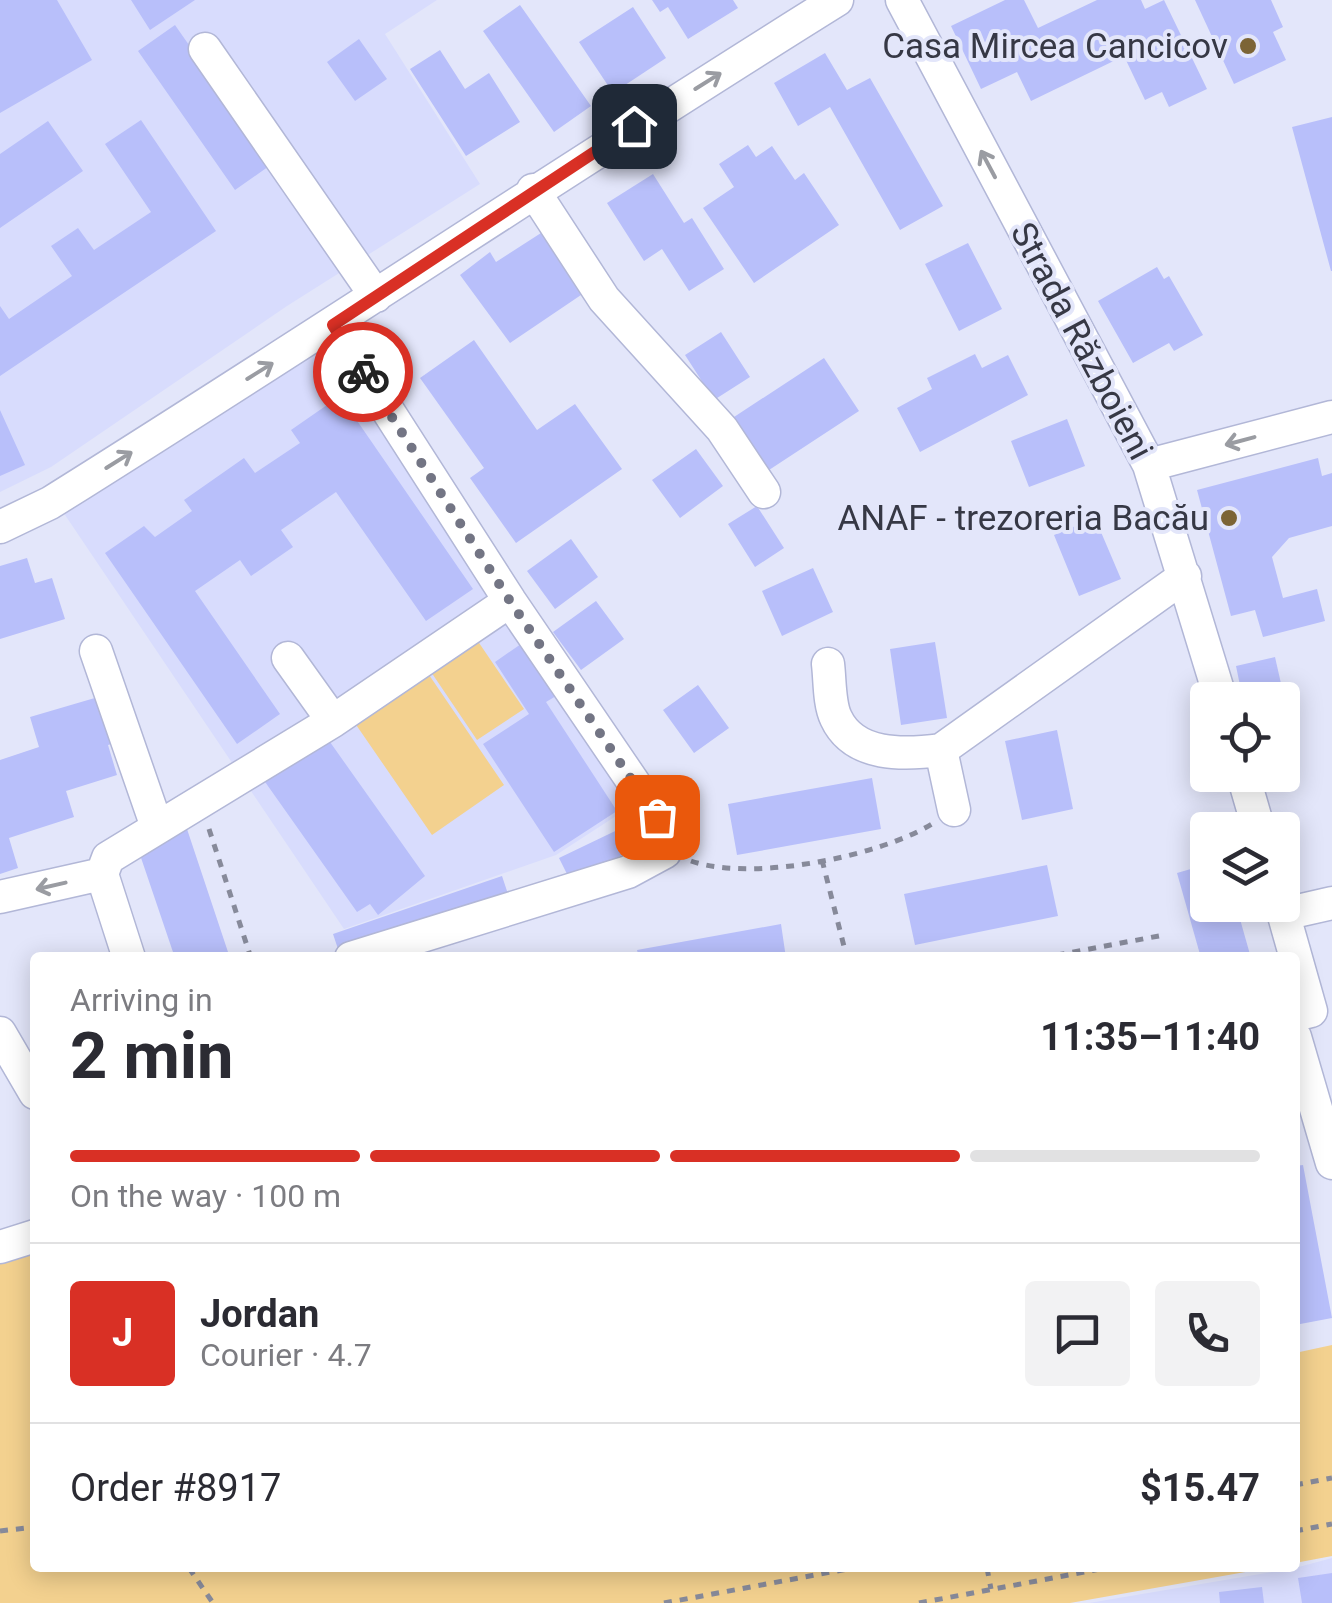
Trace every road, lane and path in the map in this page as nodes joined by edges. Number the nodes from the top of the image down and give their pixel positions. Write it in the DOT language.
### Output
graph roads {
  1 [pos="837,0"];
  2 [pos="902,0"];
  3 [pos="205,48"];
  4 [pos="532,190"];
  5 [pos="376,296"];
  6 [pos="333,325"];
  7 [pos="1332,417"];
  8 [pos="1149,466"];
  9 [pos="764,492"];
  10 [pos="0,527"];
  11 [pos="1185,576"];
  12 [pos="510,601"];
  13 [pos="96,651"];
  14 [pos="288,658"];
  15 [pos="828,664"];
  16 [pos="1217,682"];
  17 [pos="333,721"];
  18 [pos="940,750"];
  19 [pos="203,797"];
  20 [pos="954,810"];
  21 [pos="157,827"];
  22 [pos="665,852"];
  23 [pos="822,860"];
  24 [pos="102,874"];
  25 [pos="0,898"];
  26 [pos="1332,903"];
  27 [pos="1300,908"];
  28 [pos="1285,922"];
  29 [pos="1164,935"];
  30 [pos="127,952"];
  31 [pos="249,952"];
  32 [pos="370,952"];
  33 [pos="845,952"];
  34 [pos="1073,952"];
  35 [pos="1289,952"];
  36 [pos="1300,1021"];
  37 [pos="0,1032"];
  38 [pos="30,1084"];
  39 [pos="1332,1085"];
  40 [pos="1326,1124"];
  41 [pos="1332,1163"];
  42 [pos="30,1238"];
  43 [pos="0,1247"];
  44 [pos="1332,1478"];
  45 [pos="1300,1484"];
  46 [pos="1332,1524"];
  47 [pos="30,1528"];
  48 [pos="1300,1530"];
  49 [pos="0,1531"];
  50 [pos="191,1572"];
  51 [pos="833,1572"];
  52 [pos="988,1572"];
  53 [pos="1085,1572"];
  54 [pos="991,1590"];
  55 [pos="689,1600"];
  56 [pos="213,1603"];
  57 [pos="664,1603"];
  58 [pos="920,1603"];
  4 -- 1 [label="street, one-way"];
  8 -- 2 [label="street, Strada Războieni, one-way"];
  3 -- 5 [label="street"];
  4 -- 5 [label="street"];
  4 -- 9 [label="street"];
  5 -- 6 [label="street"];
  10 -- 6 [label="street, one-way"];
  6 -- 12 [label="street"];
  7 -- 8 [label="street, one-way"];
  8 -- 11 [label="street, Strada Războieni"];
  11 -- 16 [label="street, Strada Războieni"];
  11 -- 18 [label="street"];
  12 -- 17 [label="street"];
  12 -- 22 [label="street"];
  13 -- 21 [label="street"];
  14 -- 17 [label="street"];
  15 -- 18 [label="street"];
  17 -- 19 [label="street"];
  18 -- 20 [label="street"];
  19 -- 21 [label="street"];
  19 -- 31 [label="path"];
  20 -- 23 [label="path"];
  21 -- 24 [label="street"];
  22 -- 23 [label="path"];
  22 -- 32 [label="street"];
  23 -- 33 [label="path"];
  24 -- 25 [label="street, one-way"];
  24 -- 30 [label="street"];
  26 -- 27 [label="street"];
  28 -- 35 [label="street"];
  29 -- 34 [label="path"];
  36 -- 39 [label="street"];
  36 -- 40 [label="street"];
  37 -- 38 [label="street"];
  40 -- 41 [label="street"];
  42 -- 43 [label="street"];
  44 -- 45 [label="path"];
  46 -- 48 [label="path"];
  47 -- 49 [label="path"];
  50 -- 56 [label="path"];
  51 -- 55 [label="path"];
  52 -- 54 [label="path"];
  53 -- 54 [label="path"];
  54 -- 58 [label="path"];
  55 -- 57 [label="path"];
}
